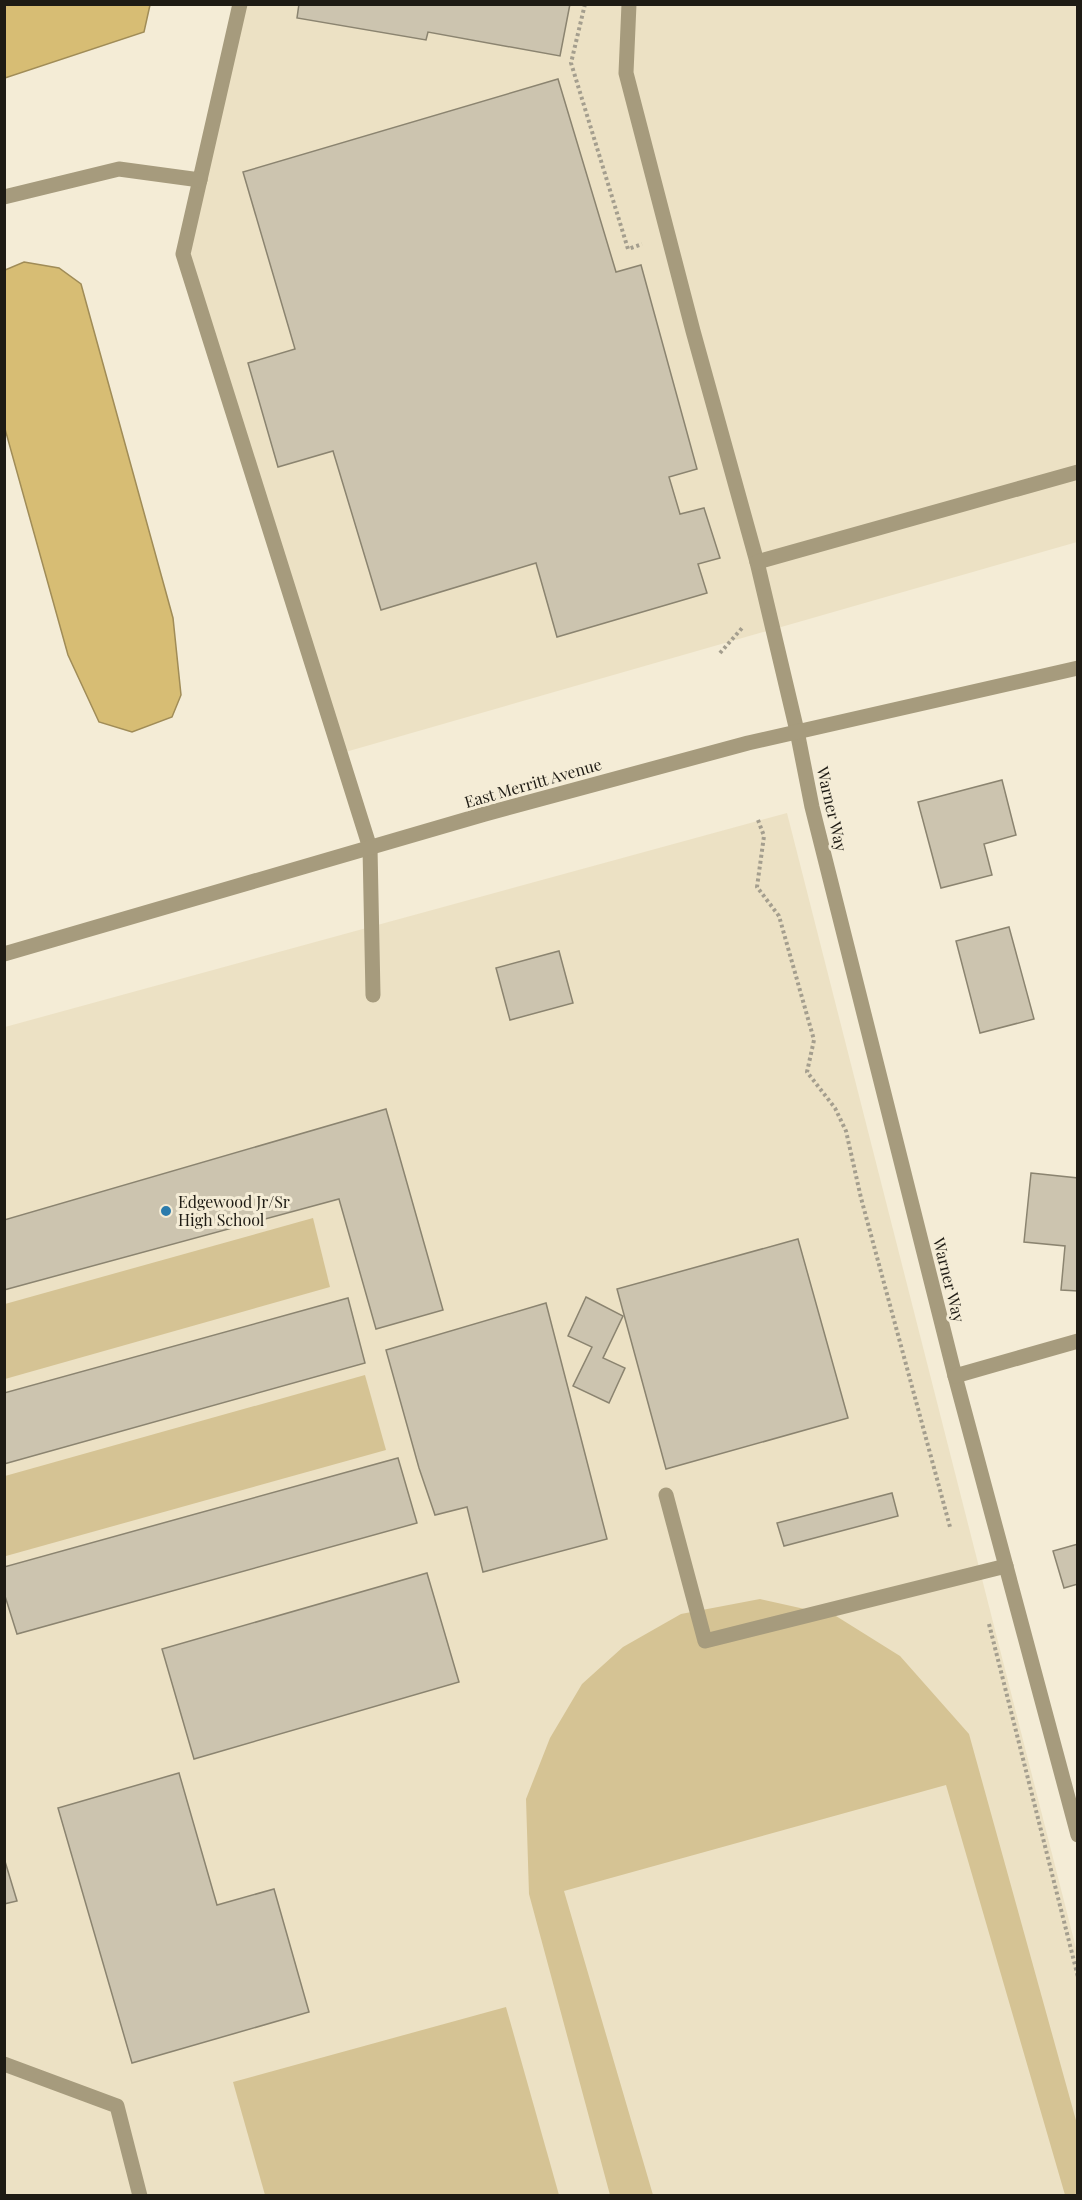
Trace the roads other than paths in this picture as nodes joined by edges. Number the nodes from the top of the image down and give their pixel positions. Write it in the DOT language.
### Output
graph roads {
  1 [pos="240,4"];
  2 [pos="629,4"];
  3 [pos="200,180"];
  4 [pos="4,197"];
  5 [pos="1077,472"];
  6 [pos="757,562"];
  7 [pos="1077,668"];
  8 [pos="797,731"];
  9 [pos="370,848"];
  10 [pos="4,954"];
  11 [pos="373,995"];
  12 [pos="1077,1341"];
  13 [pos="955,1376"];
  14 [pos="666,1495"];
  15 [pos="1006,1566"];
  16 [pos="1077,1835"];
  17 [pos="4,2064"];
  18 [pos="140,2196"];
  1 -- 3 [label="street"];
  2 -- 6 [label="street, Warner Way"];
  3 -- 4 [label="street"];
  3 -- 9 [label="street"];
  5 -- 6 [label="street"];
  6 -- 8 [label="street, Warner Way"];
  7 -- 8 [label="street, East Merritt Avenue"];
  8 -- 9 [label="street, East Merritt Avenue"];
  8 -- 13 [label="street, Warner Way"];
  9 -- 10 [label="street, East Merritt Avenue"];
  9 -- 11 [label="street"];
  12 -- 13 [label="street"];
  13 -- 15 [label="street, Warner Way"];
  14 -- 15 [label="street"];
  15 -- 16 [label="street, Warner Way"];
  17 -- 18 [label="street"];
}
